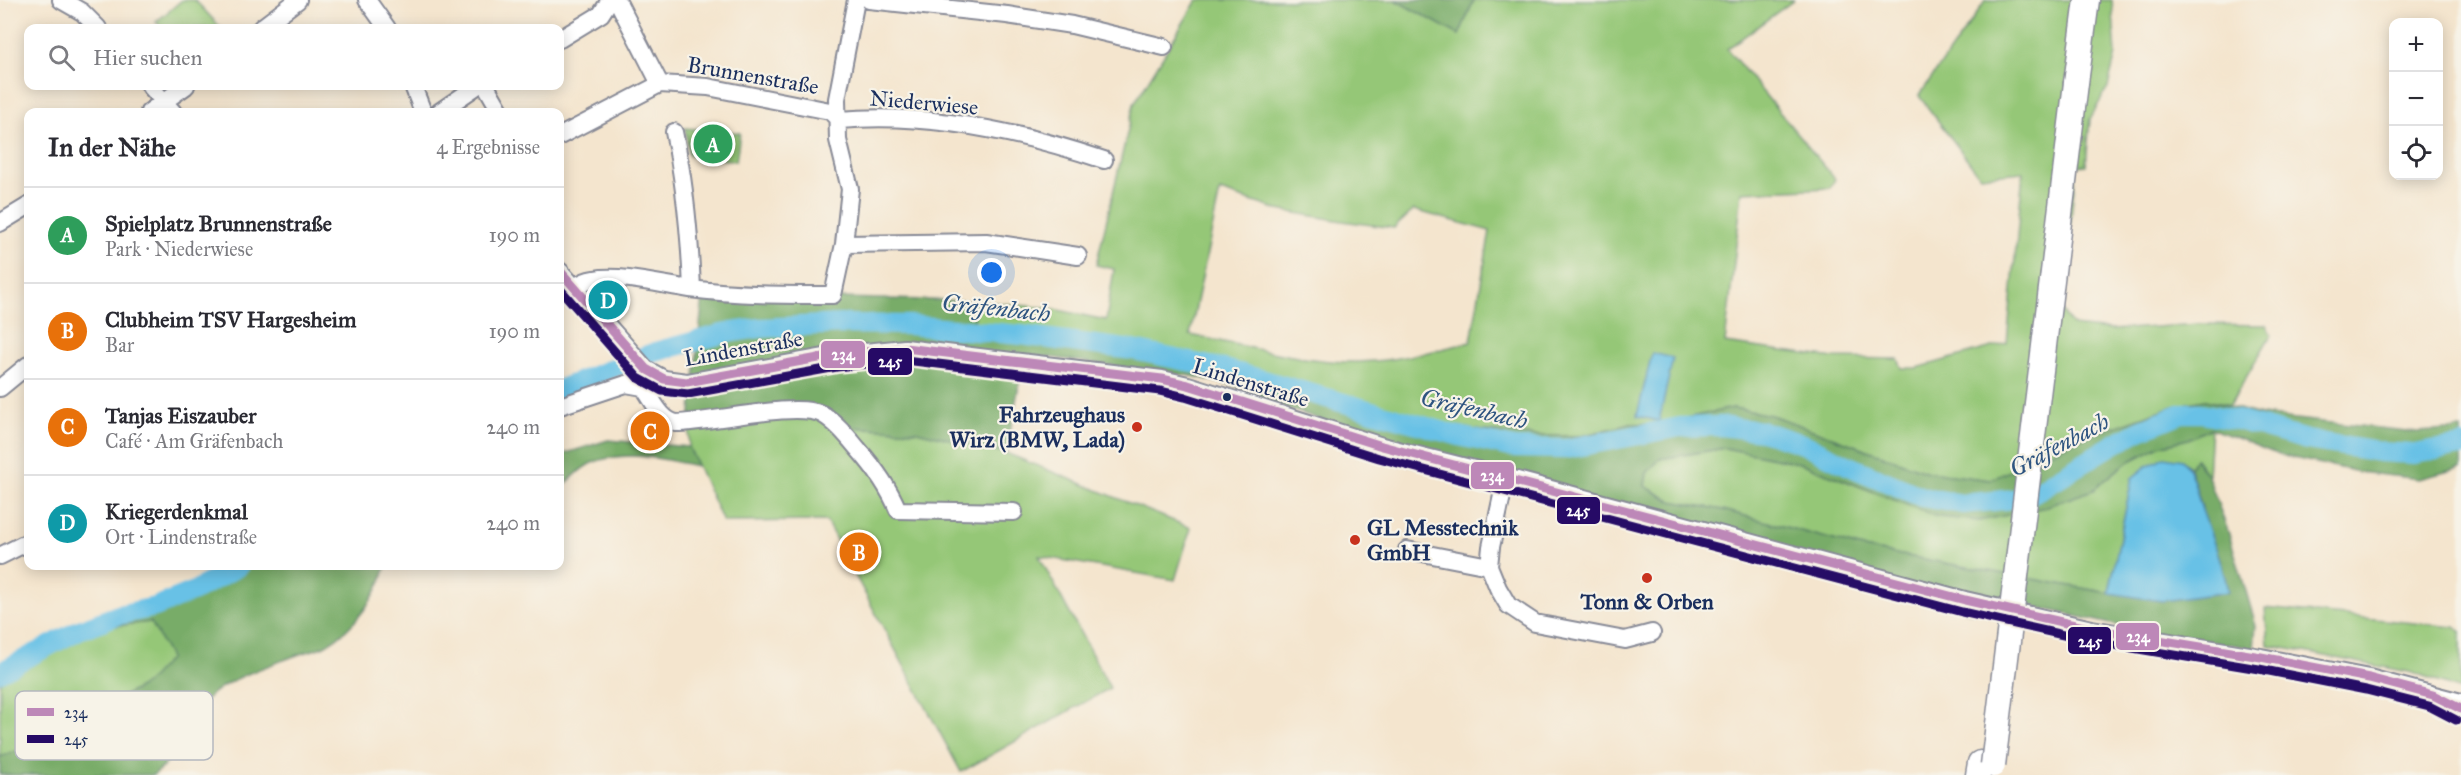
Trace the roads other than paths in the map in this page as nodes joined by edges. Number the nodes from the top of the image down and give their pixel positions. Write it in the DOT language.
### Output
graph roads {
  1 [pos="61,0"];
  2 [pos="298,0"];
  3 [pos="367,0"];
  4 [pos="611,0"];
  5 [pos="856,0"];
  6 [pos="869,0"];
  7 [pos="2073,0"];
  8 [pos="2087,0"];
  9 [pos="86,6"];
  10 [pos="96,24"];
  11 [pos="266,24"];
  12 [pos="384,24"];
  13 [pos="564,37"];
  14 [pos="1164,47"];
  15 [pos="2070,82"];
  16 [pos="660,84"];
  17 [pos="154,90"];
  18 [pos="183,90"];
  19 [pos="415,90"];
  20 [pos="471,90"];
  21 [pos="488,90"];
  22 [pos="169,107"];
  23 [pos="421,108"];
  24 [pos="445,108"];
  25 [pos="499,108"];
  26 [pos="839,120"];
  27 [pos="674,132"];
  28 [pos="564,133"];
  29 [pos="1104,160"];
  30 [pos="24,208"];
  31 [pos="0,223"];
  32 [pos="844,244"];
  33 [pos="1078,256"];
  34 [pos="564,277"];
  35 [pos="573,288"];
  36 [pos="692,289"];
  37 [pos="24,368"];
  38 [pos="647,377"];
  39 [pos="0,388"];
  40 [pos="564,405"];
  41 [pos="1506,477"];
  42 [pos="1014,512"];
  43 [pos="24,544"];
  44 [pos="1407,550"];
  45 [pos="0,556"];
  46 [pos="1489,566"];
  47 [pos="1652,633"];
  48 [pos="2433,695"];
  49 [pos="2461,702"];
  50 [pos="2461,709"];
  51 [pos="1986,770"];
  1 -- 9 [label="street"];
  2 -- 11 [label="street"];
  3 -- 12 [label="street"];
  4 -- 13 [label="street"];
  4 -- 16 [label="street"];
  5 -- 26 [label="street"];
  6 -- 14 [label="street"];
  7 -- 15 [label="highway"];
  8 -- 15 [label="highway"];
  9 -- 10 [label="street"];
  15 -- 51 [label="highway"];
  16 -- 26 [label="street, Brunnenstraße"];
  16 -- 28 [label="street, Brunnenstraße"];
  17 -- 22 [label="street"];
  18 -- 22 [label="street"];
  19 -- 23 [label="street"];
  20 -- 24 [label="street"];
  21 -- 25 [label="street"];
  26 -- 29 [label="street, Niederwiese"];
  26 -- 32 [label="street, Niederwiese"];
  27 -- 36 [label="street"];
  30 -- 31 [label="street"];
  32 -- 33 [label="street"];
  32 -- 36 [label="street, Niederwiese"];
  34 -- 35 [label="street"];
  35 -- 36 [label="street, Niederwiese"];
  35 -- 38 [label="street"];
  37 -- 39 [label="street"];
  38 -- 40 [label="street, Lindenstraße"];
  38 -- 41 [label="street, Lindenstraße"];
  38 -- 42 [label="street"];
  41 -- 46 [label="street"];
  41 -- 48 [label="street, Lindenstraße"];
  43 -- 45 [label="street"];
  44 -- 46 [label="street"];
  46 -- 47 [label="street"];
  48 -- 49 [label="street"];
  48 -- 50 [label="street"];
}
